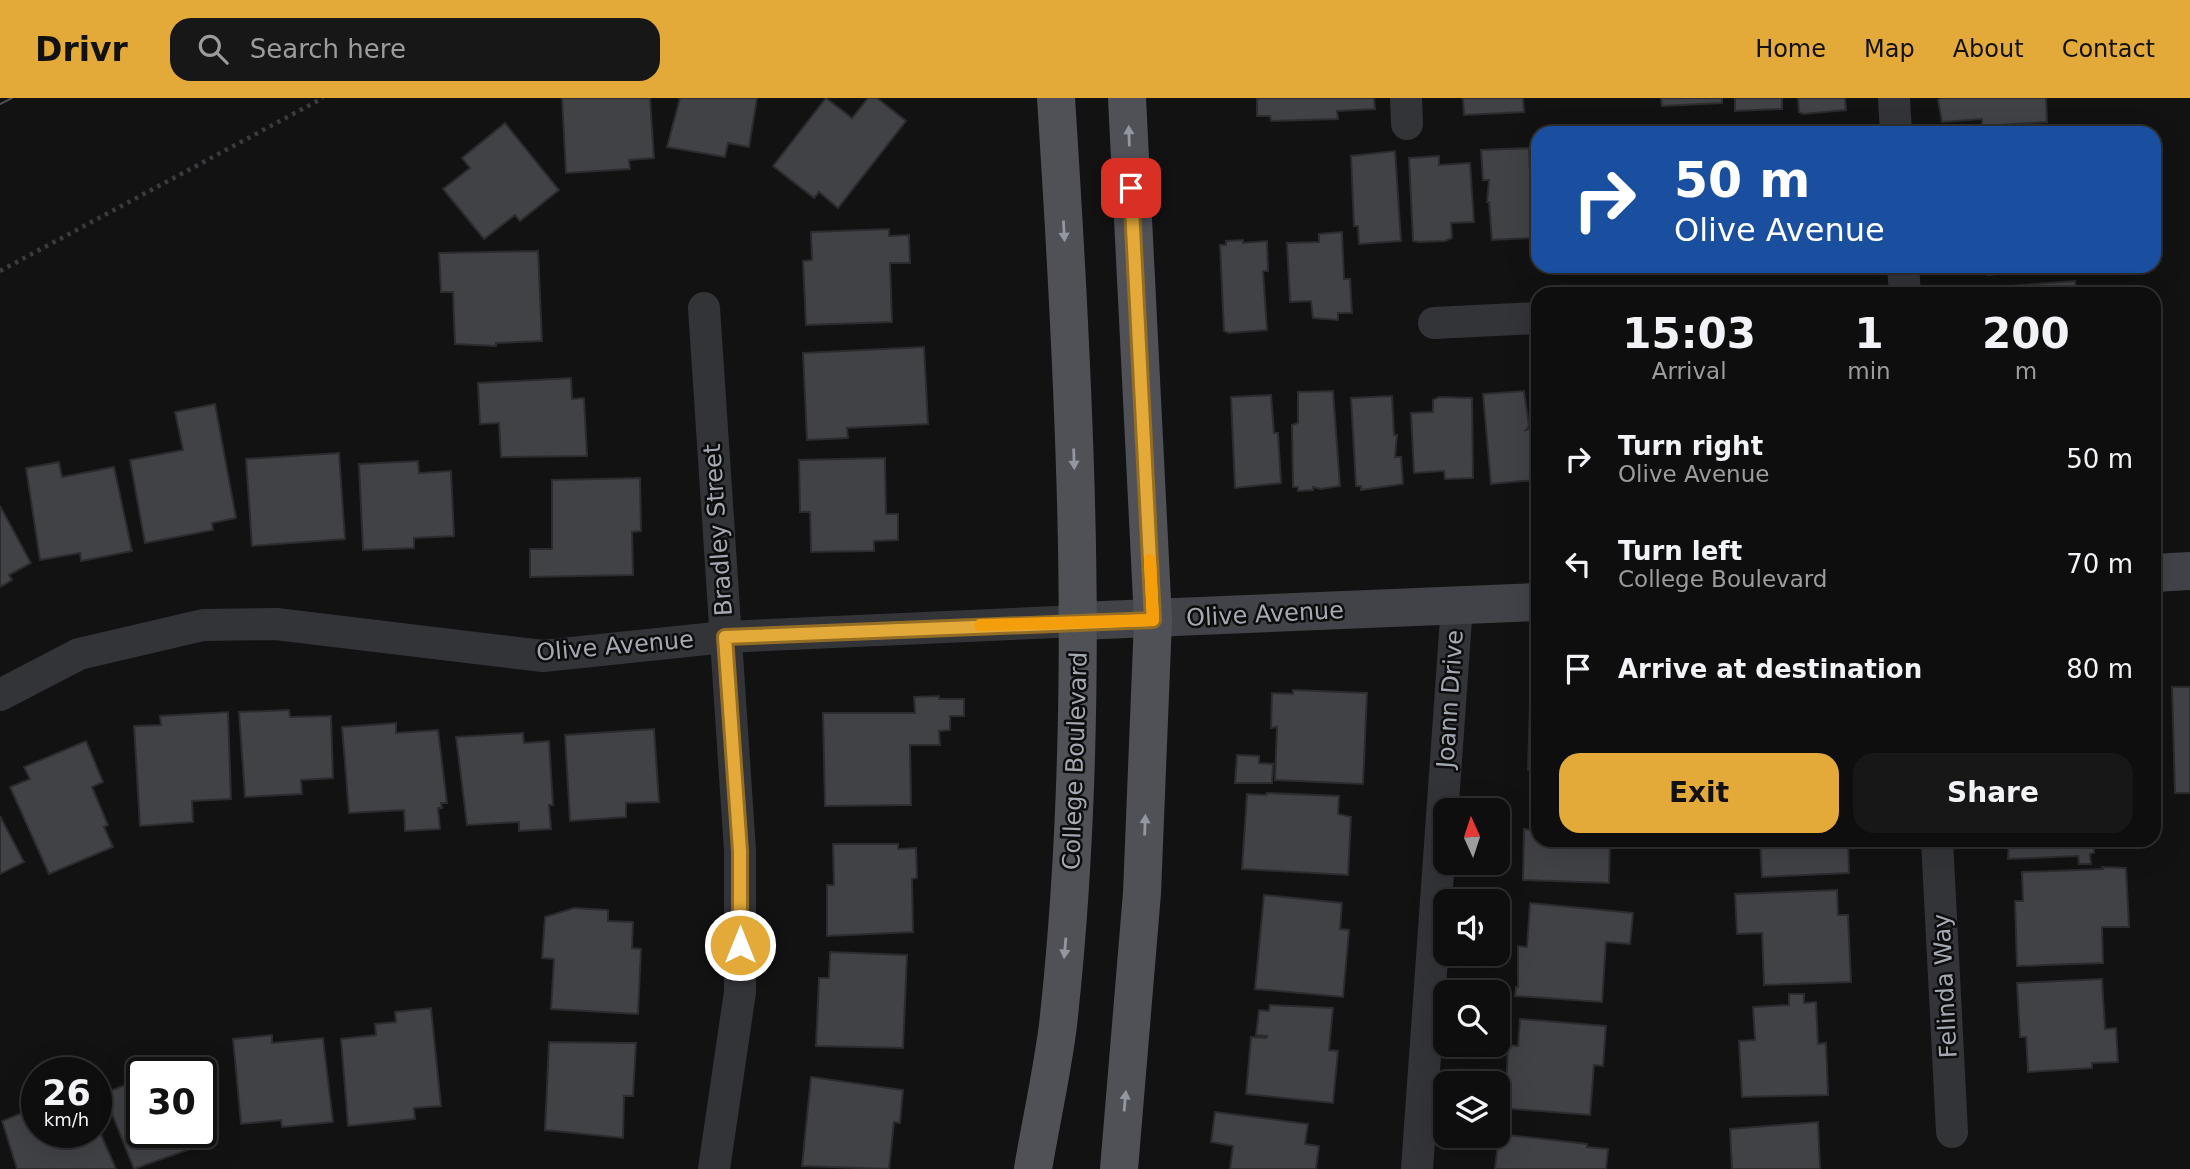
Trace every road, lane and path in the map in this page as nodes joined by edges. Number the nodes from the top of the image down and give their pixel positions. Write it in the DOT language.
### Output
graph roads {
  1 [pos="323,98"];
  2 [pos="1056,98"];
  3 [pos="1127,98"];
  4 [pos="1895,98"];
  5 [pos="1896,126"];
  6 [pos="0,271"];
  7 [pos="704,308"];
  8 [pos="1531,318"];
  9 [pos="1434,323"];
  10 [pos="2190,571"];
  11 [pos="2161,573"];
  12 [pos="1531,602"];
  13 [pos="1457,606"];
  14 [pos="1153,620"];
  15 [pos="1079,621"];
  16 [pos="725,637"];
  17 [pos="0,695"];
  18 [pos="1937,847"];
  19 [pos="1952,1132"];
  20 [pos="714,1169"];
  21 [pos="1033,1169"];
  22 [pos="1119,1169"];
  23 [pos="1418,1169"];
  1 -- 6 [label="path"];
  2 -- 15 [label="main road, College Boulevard, one-way"];
  14 -- 3 [label="main road, one-way"];
  4 -- 5 [label="street"];
  7 -- 16 [label="street, Bradley Street"];
  8 -- 9 [label="street"];
  10 -- 11 [label="main road"];
  12 -- 13 [label="main road, Olive Avenue"];
  13 -- 14 [label="main road, Olive Avenue"];
  13 -- 23 [label="street, Joann Drive"];
  14 -- 15 [label="main road, Olive Avenue"];
  22 -- 14 [label="main road, one-way"];
  15 -- 16 [label="street, Olive Avenue"];
  15 -- 21 [label="main road, College Boulevard, one-way"];
  16 -- 17 [label="street, Olive Avenue"];
  16 -- 20 [label="street, Bradley Street"];
  18 -- 19 [label="street, Felinda Way"];
}
